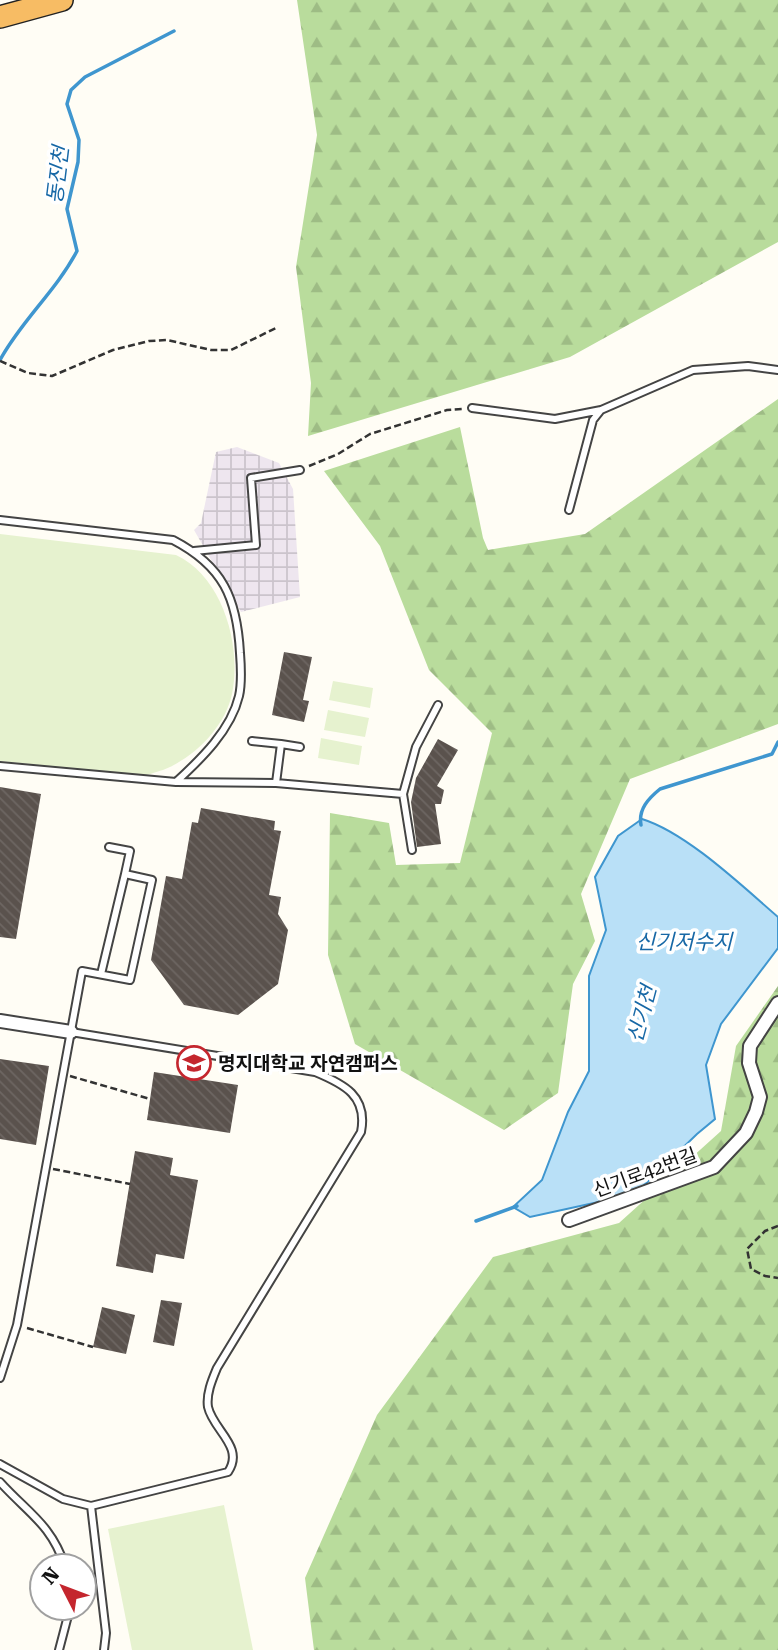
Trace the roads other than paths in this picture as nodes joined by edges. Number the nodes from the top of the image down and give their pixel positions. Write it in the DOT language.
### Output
graph roads {
  1 [pos="62,0"];
  2 [pos="0,17"];
  3 [pos="778,370"];
  4 [pos="472,408"];
  5 [pos="601,410"];
  6 [pos="300,470"];
  7 [pos="569,510"];
  8 [pos="0,520"];
  9 [pos="194,551"];
  10 [pos="438,705"];
  11 [pos="252,741"];
  12 [pos="281,744"];
  13 [pos="300,747"];
  14 [pos="0,766"];
  15 [pos="176,782"];
  16 [pos="276,783"];
  17 [pos="403,794"];
  18 [pos="109,847"];
  19 [pos="412,850"];
  20 [pos="125,874"];
  21 [pos="101,974"];
  22 [pos="778,1003"];
  23 [pos="0,1021"];
  24 [pos="71,1032"];
  25 [pos="569,1220"];
  26 [pos="0,1378"];
  27 [pos="0,1464"];
  28 [pos="0,1482"];
  29 [pos="91,1506"];
  30 [pos="61,1552"];
  31 [pos="66,1622"];
  32 [pos="59,1650"];
  33 [pos="104,1650"];
  1 -- 2 [label="highway"];
  3 -- 5 [label="lane"];
  4 -- 5 [label="lane"];
  5 -- 7 [label="lane"];
  6 -- 9 [label="lane"];
  8 -- 9 [label="lane"];
  9 -- 15 [label="lane"];
  10 -- 17 [label="lane"];
  11 -- 12 [label="lane"];
  12 -- 13 [label="lane"];
  12 -- 16 [label="lane"];
  14 -- 15 [label="lane"];
  15 -- 16 [label="lane"];
  16 -- 17 [label="lane"];
  17 -- 19 [label="lane"];
  18 -- 20 [label="lane"];
  20 -- 21 [label="lane"];
  20 -- 21 [label="lane"];
  21 -- 24 [label="lane"];
  22 -- 25 [label="street, 신기로42번길"];
  23 -- 24 [label="street"];
  24 -- 26 [label="lane"];
  24 -- 29 [label="lane"];
  27 -- 29 [label="lane"];
  28 -- 30 [label="lane"];
  29 -- 33 [label="lane"];
  31 -- 32 [label="lane"];
}
